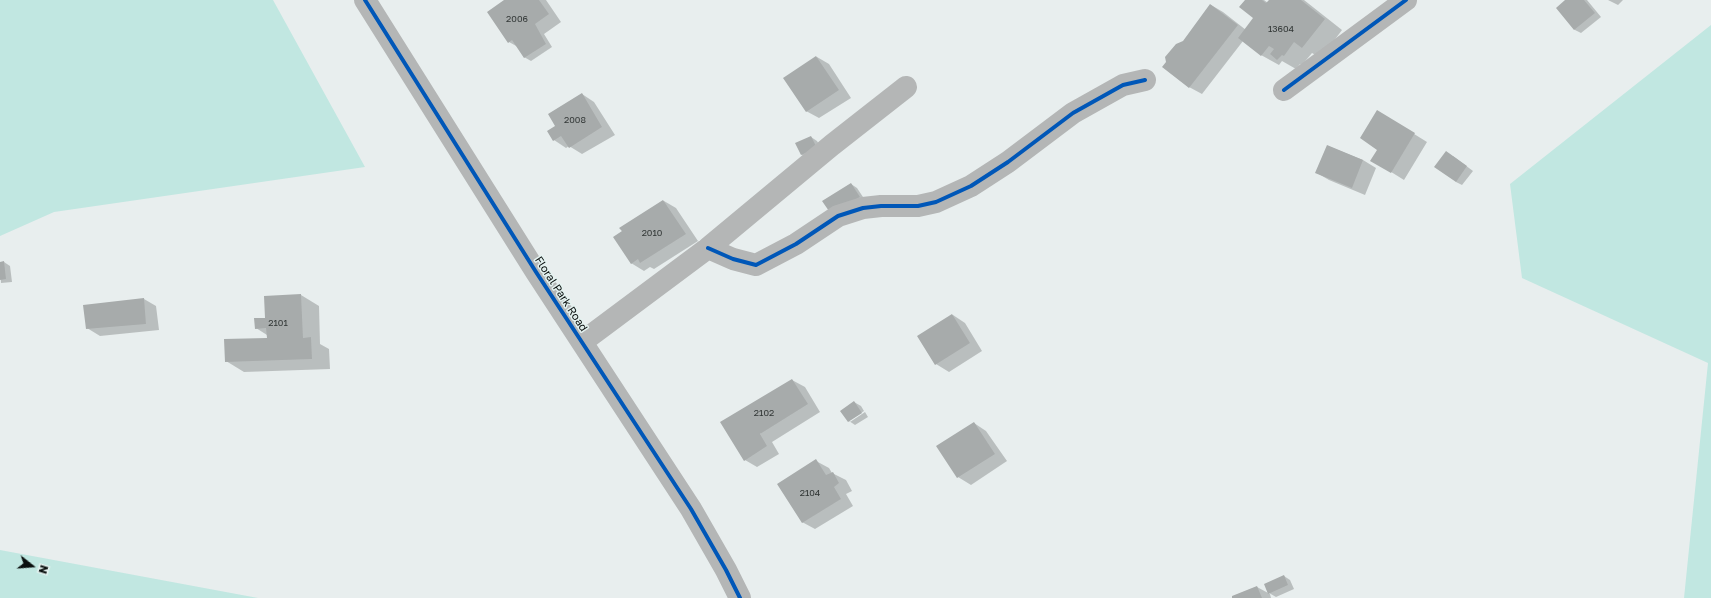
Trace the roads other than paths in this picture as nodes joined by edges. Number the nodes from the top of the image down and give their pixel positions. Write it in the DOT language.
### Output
graph roads {
  1 [pos="365,0"];
  2 [pos="1406,0"];
  3 [pos="1145,80"];
  4 [pos="906,87"];
  5 [pos="1284,90"];
  6 [pos="708,248"];
  7 [pos="582,342"];
  8 [pos="740,598"];
  1 -- 7 [label="street, Floral Park Road"];
  2 -- 5 [label="street"];
  3 -- 6 [label="street"];
  4 -- 6 [label="street"];
  6 -- 7 [label="street"];
  7 -- 8 [label="street, Floral Park Road"];
}
